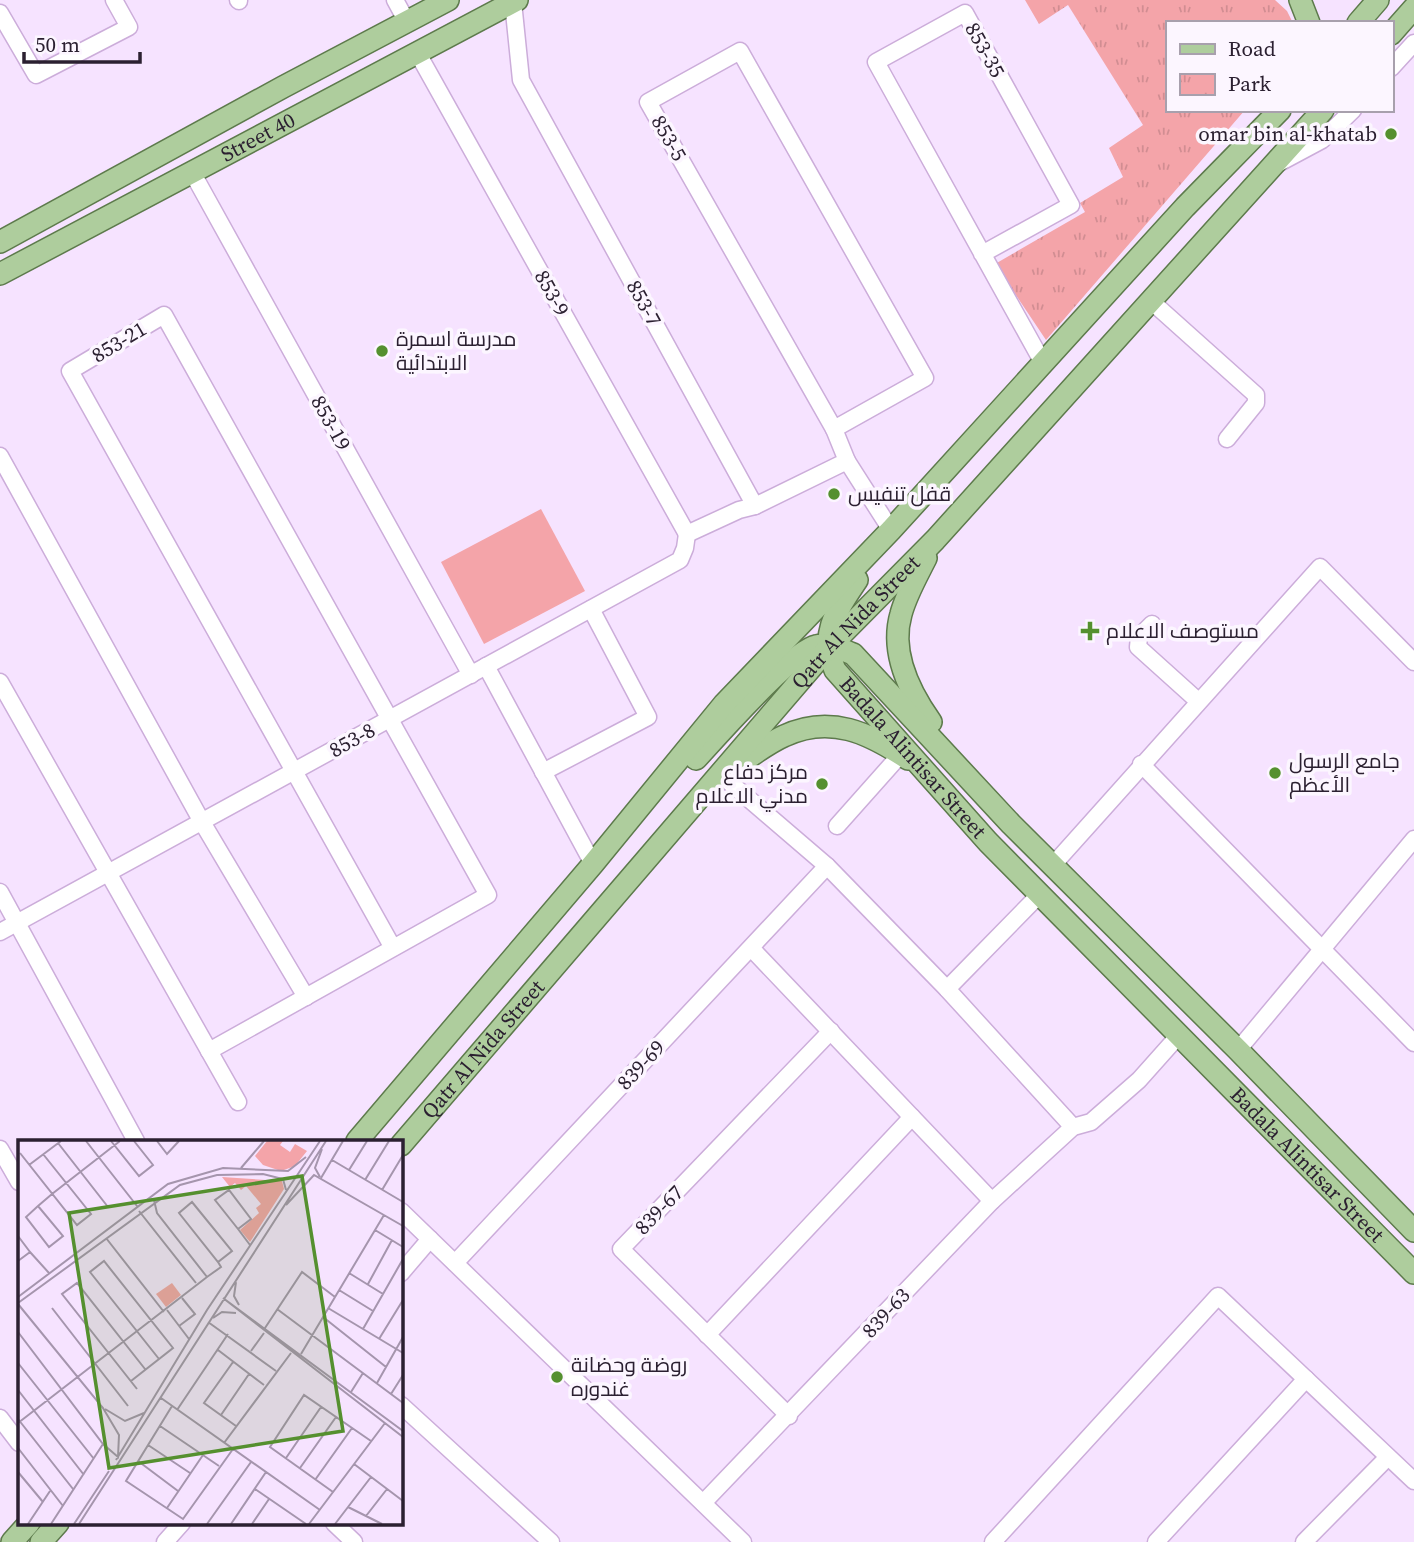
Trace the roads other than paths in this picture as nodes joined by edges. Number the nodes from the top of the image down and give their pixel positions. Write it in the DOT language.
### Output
graph roads {
  1 [pos="114,0"];
  2 [pos="395,0"];
  3 [pos="448,0"];
  4 [pos="1300,0"];
  5 [pos="1378,0"];
  6 [pos="515,1"];
  7 [pos="1414,8"];
  8 [pos="0,13"];
  9 [pos="1308,21"];
  10 [pos="1360,21"];
  11 [pos="407,22"];
  12 [pos="1393,32"];
  13 [pos="1414,43"];
  14 [pos="417,52"];
  15 [pos="1393,66"];
  16 [pos="1278,112"];
  17 [pos="1321,112"];
  18 [pos="1351,112"];
  19 [pos="1274,165"];
  20 [pos="192,172"];
  21 [pos="22,230"];
  22 [pos="0,242"];
  23 [pos="37,254"];
  24 [pos="982,254"];
  25 [pos="0,274"];
  26 [pos="1151,301"];
  27 [pos="1043,363"];
  28 [pos="834,429"];
  29 [pos="1227,439"];
  30 [pos="0,456"];
  31 [pos="848,461"];
  32 [pos="755,506"];
  33 [pos="891,530"];
  34 [pos="687,534"];
  35 [pos="935,540"];
  36 [pos="591,609"];
  37 [pos="1152,624"];
  38 [pos="830,647"];
  39 [pos="1414,662"];
  40 [pos="486,666"];
  41 [pos="471,675"];
  42 [pos="0,682"];
  43 [pos="1198,701"];
  44 [pos="388,720"];
  45 [pos="901,754"];
  46 [pos="1140,764"];
  47 [pos="295,771"];
  48 [pos="543,772"];
  49 [pos="927,772"];
  50 [pos="721,775"];
  51 [pos="979,789"];
  52 [pos="202,822"];
  53 [pos="1011,824"];
  54 [pos="837,826"];
  55 [pos="1414,839"];
  56 [pos="988,842"];
  57 [pos="1402,853"];
  58 [pos="593,864"];
  59 [pos="1053,864"];
  60 [pos="827,866"];
  61 [pos="1414,866"];
  62 [pos="108,873"];
  63 [pos="0,892"];
  64 [pos="1040,894"];
  65 [pos="17,923"];
  66 [pos="0,932"];
  67 [pos="393,948"];
  68 [pos="751,948"];
  69 [pos="1322,949"];
  70 [pos="947,989"];
  71 [pos="306,996"];
  72 [pos="831,1031"];
  73 [pos="1180,1034"];
  74 [pos="1414,1044"];
  75 [pos="1238,1050"];
  76 [pos="209,1051"];
  77 [pos="238,1102"];
  78 [pos="912,1117"];
  79 [pos="1073,1127"];
  80 [pos="135,1140"];
  81 [pos="358,1140"];
  82 [pos="402,1144"];
  83 [pos="0,1149"];
  84 [pos="18,1180"];
  85 [pos="992,1201"];
  86 [pos="402,1212"];
  87 [pos="1414,1231"];
  88 [pos="430,1239"];
  89 [pos="455,1263"];
  90 [pos="402,1272"];
  91 [pos="1414,1273"];
  92 [pos="707,1335"];
  93 [pos="1306,1380"];
  94 [pos="402,1406"];
  95 [pos="789,1416"];
  96 [pos="0,1418"];
  97 [pos="18,1442"];
  98 [pos="1388,1457"];
  99 [pos="1414,1481"];
  100 [pos="704,1503"];
  101 [pos="28,1524"];
  102 [pos="57,1524"];
  103 [pos="335,1524"];
  104 [pos="12,1542"];
  105 [pos="41,1542"];
  106 [pos="354,1542"];
  107 [pos="551,1542"];
  108 [pos="743,1542"];
  109 [pos="993,1542"];
  110 [pos="1156,1542"];
  111 [pos="1304,1542"];
  1 -- 8 [label="street"];
  2 -- 11 [label="street"];
  3 -- 11 [label="main road, Street 40"];
  4 -- 9 [label="main road"];
  5 -- 10 [label="main road"];
  6 -- 14 [label="main road, Street 40"];
  6 -- 32 [label="street, 853-7"];
  7 -- 12 [label="main road"];
  11 -- 21 [label="main road, Street 40"];
  13 -- 15 [label="street"];
  14 -- 20 [label="main road, Street 40"];
  14 -- 34 [label="street, 853-9"];
  16 -- 27 [label="main road, Qatr Al Nida Street"];
  17 -- 19 [label="main road, Qatr Al Nida Street"];
  18 -- 19 [label="street"];
  19 -- 26 [label="main road, Qatr Al Nida Street"];
  20 -- 23 [label="main road, Street 40"];
  20 -- 41 [label="street, 853-19"];
  21 -- 22 [label="main road, Street 40"];
  21 -- 23 [label="main road"];
  23 -- 25 [label="main road, Street 40"];
  24 -- 24 [label="street, 853-35"];
  24 -- 27 [label="street, 853-35"];
  26 -- 29 [label="street"];
  26 -- 35 [label="main road, Qatr Al Nida Street"];
  27 -- 33 [label="main road, Qatr Al Nida Street"];
  28 -- 28 [label="street, 853-5"];
  28 -- 31 [label="street"];
  30 -- 52 [label="street"];
  31 -- 32 [label="street"];
  31 -- 33 [label="street"];
  32 -- 34 [label="street"];
  33 -- 38 [label="main road"];
  33 -- 58 [label="main road, Qatr Al Nida Street"];
  34 -- 36 [label="street, 853-8"];
  35 -- 38 [label="main road, Qatr Al Nida Street"];
  35 -- 51 [label="main road"];
  36 -- 40 [label="street, 853-8"];
  36 -- 48 [label="street"];
  37 -- 43 [label="street"];
  38 -- 49 [label="main road, Badala Alintisar Street"];
  38 -- 50 [label="main road, Qatr Al Nida Street"];
  38 -- 51 [label="main road, Badala Alintisar Street"];
  38 -- 58 [label="main road"];
  39 -- 43 [label="street"];
  40 -- 41 [label="street, 853-8"];
  40 -- 48 [label="street"];
  41 -- 44 [label="street, 853-8"];
  42 -- 62 [label="street"];
  43 -- 46 [label="street"];
  44 -- 47 [label="street, 853-8"];
  44 -- 47 [label="street, 853-21"];
  44 -- 67 [label="street"];
  45 -- 49 [label="main road"];
  45 -- 50 [label="main road"];
  45 -- 54 [label="street"];
  46 -- 59 [label="street"];
  46 -- 69 [label="street"];
  47 -- 52 [label="street, 853-8"];
  47 -- 67 [label="street"];
  48 -- 58 [label="street"];
  49 -- 56 [label="main road, Badala Alintisar Street"];
  50 -- 60 [label="street"];
  50 -- 82 [label="main road, Qatr Al Nida Street"];
  51 -- 53 [label="main road, Badala Alintisar Street"];
  52 -- 62 [label="street, 853-8"];
  52 -- 71 [label="street"];
  53 -- 56 [label="main road"];
  53 -- 59 [label="main road, Badala Alintisar Street"];
  55 -- 57 [label="street"];
  56 -- 64 [label="main road, Badala Alintisar Street"];
  57 -- 61 [label="street"];
  57 -- 69 [label="street"];
  58 -- 81 [label="main road, Qatr Al Nida Street"];
  59 -- 75 [label="main road, Badala Alintisar Street"];
  60 -- 68 [label="street, 839-69"];
  60 -- 70 [label="street"];
  62 -- 65 [label="street, 853-8"];
  62 -- 76 [label="street"];
  63 -- 65 [label="street"];
  64 -- 70 [label="street"];
  64 -- 73 [label="main road, Badala Alintisar Street"];
  65 -- 66 [label="street, 853-8"];
  65 -- 80 [label="street"];
  67 -- 71 [label="street"];
  68 -- 72 [label="street"];
  68 -- 89 [label="street, 839-69"];
  69 -- 74 [label="street"];
  69 -- 75 [label="street"];
  70 -- 79 [label="street"];
  71 -- 76 [label="street"];
  72 -- 78 [label="street"];
  72 -- 92 [label="street, 839-67"];
  73 -- 79 [label="street, 839-63"];
  73 -- 91 [label="main road, Badala Alintisar Street"];
  75 -- 87 [label="main road, Badala Alintisar Street"];
  76 -- 77 [label="street"];
  78 -- 85 [label="street"];
  78 -- 92 [label="street"];
  79 -- 85 [label="street, 839-63"];
  83 -- 84 [label="street"];
  85 -- 95 [label="street, 839-63"];
  86 -- 88 [label="street"];
  88 -- 89 [label="street"];
  88 -- 90 [label="street"];
  89 -- 100 [label="street"];
  92 -- 95 [label="street, 839-67"];
  93 -- 98 [label="street"];
  93 -- 109 [label="street"];
  93 -- 110 [label="street"];
  94 -- 107 [label="street"];
  95 -- 100 [label="street, 839-63"];
  96 -- 97 [label="street"];
  98 -- 99 [label="street"];
  98 -- 111 [label="street"];
  100 -- 108 [label="street"];
  101 -- 104 [label="main road"];
  102 -- 105 [label="main road"];
  103 -- 106 [label="street"];
}
